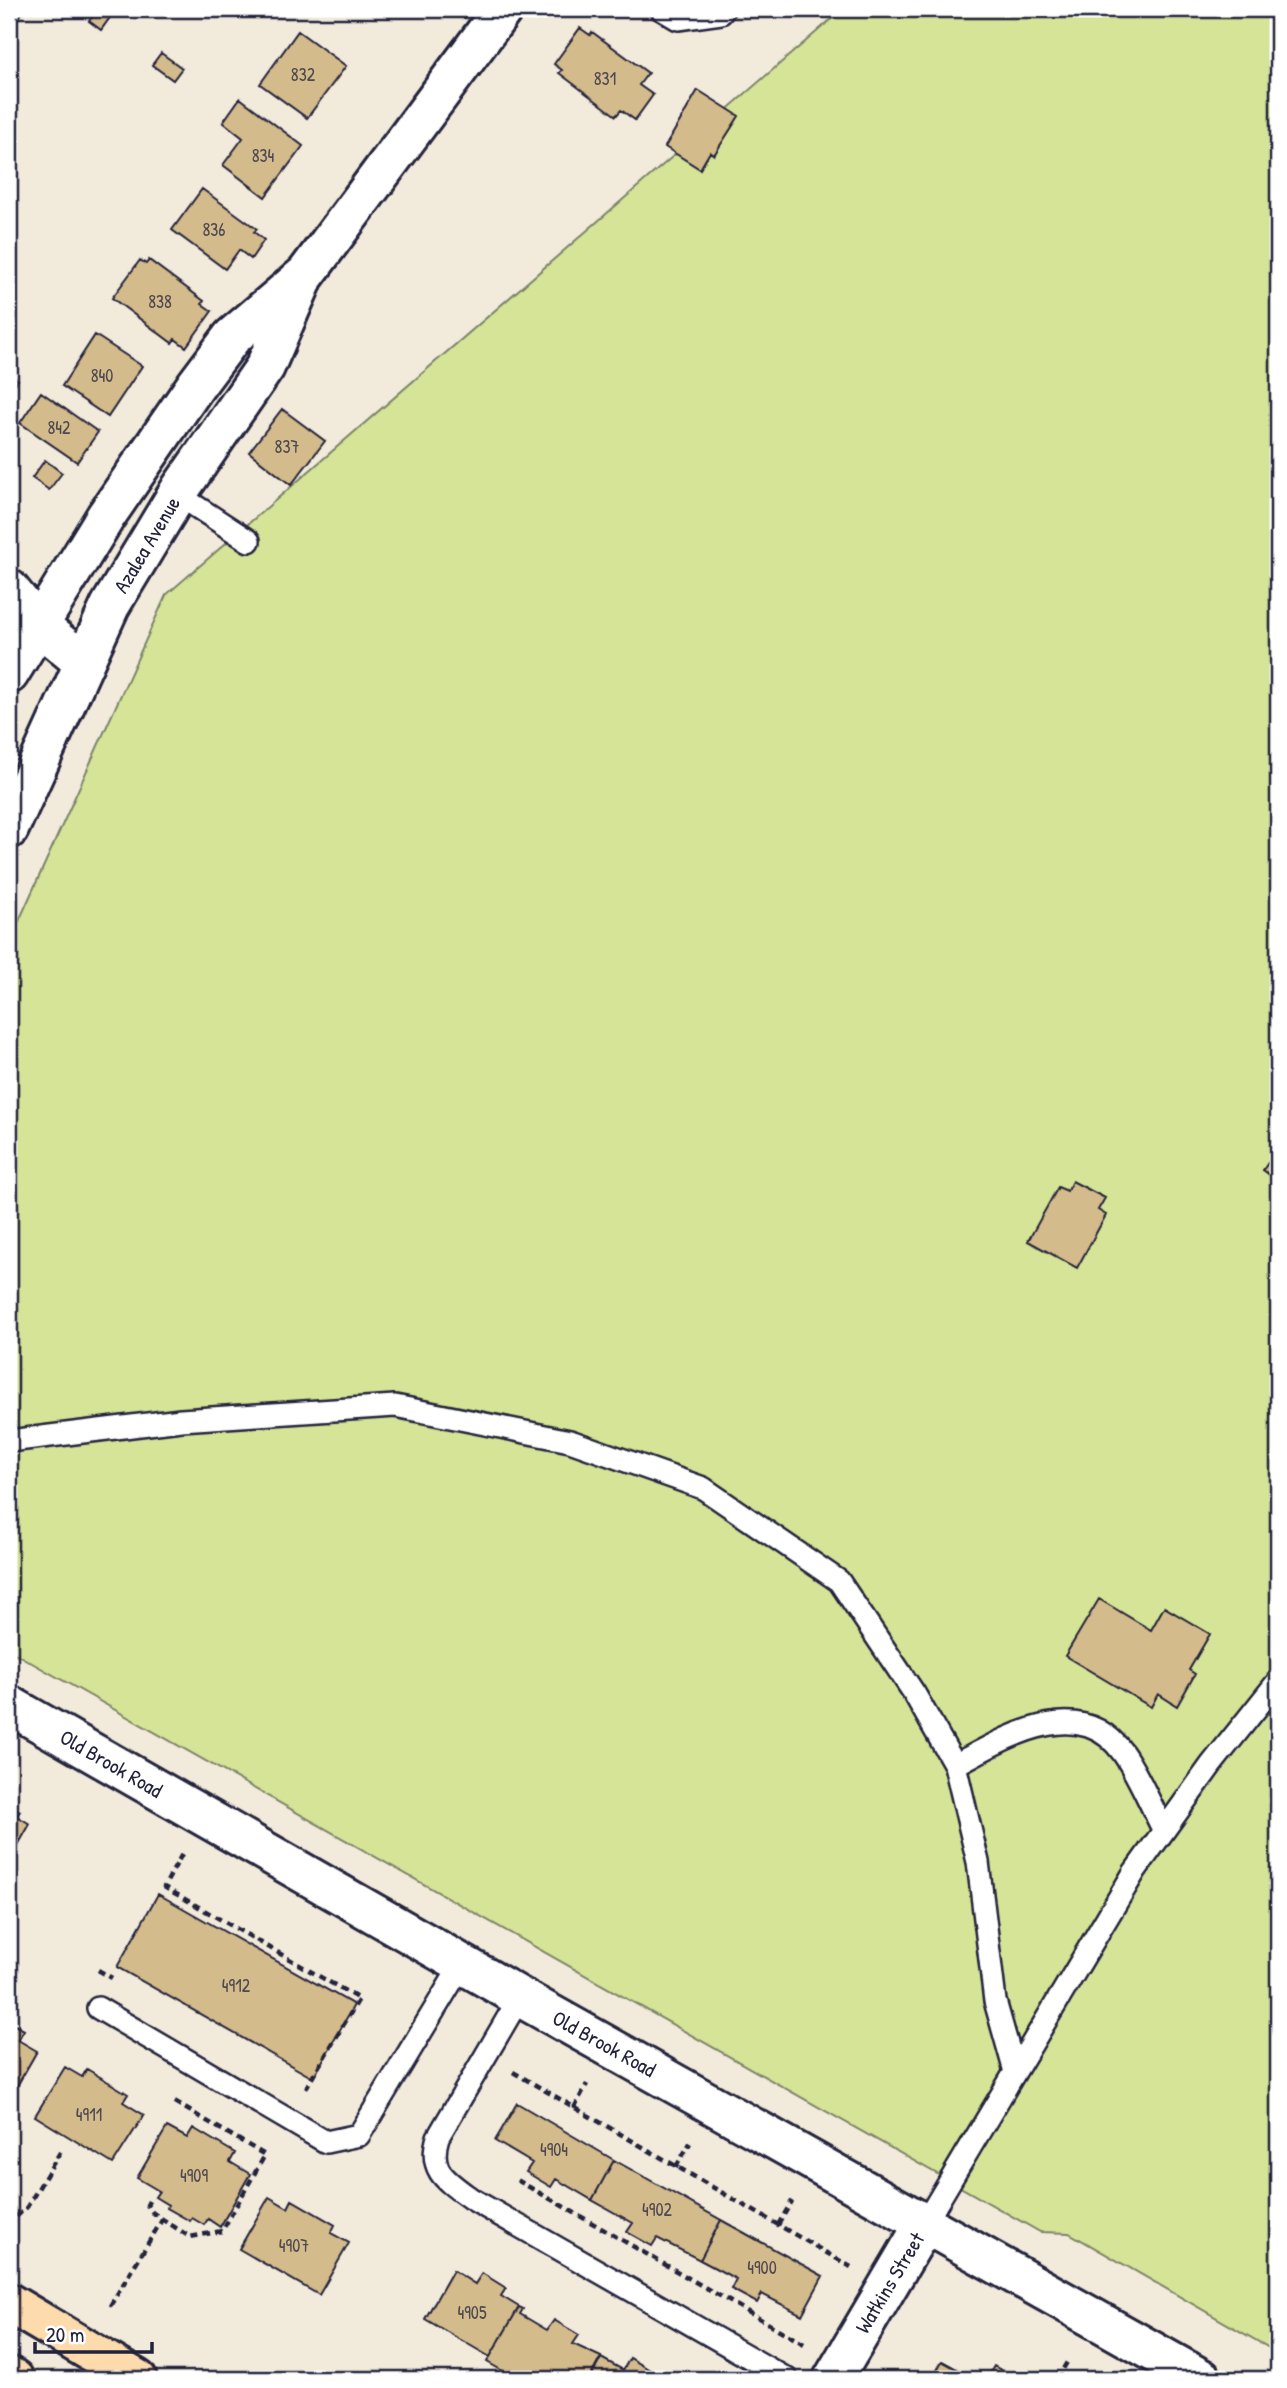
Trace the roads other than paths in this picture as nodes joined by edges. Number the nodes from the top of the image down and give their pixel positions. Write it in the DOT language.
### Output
graph roads {
  1 [pos="503,9"];
  2 [pos="661,9"];
  3 [pos="724,9"];
  4 [pos="306,274"];
  5 [pos="177,494"];
  6 [pos="249,541"];
  7 [pos="9,589"];
  8 [pos="38,625"];
  9 [pos="83,662"];
  10 [pos="9,674"];
  11 [pos="9,829"];
  12 [pos="9,1441"];
  13 [pos="1278,1681"];
  14 [pos="9,1705"];
  15 [pos="955,1765"];
  16 [pos="1163,1829"];
  17 [pos="463,1964"];
  18 [pos="520,1997"];
  19 [pos="98,2008"];
  20 [pos="1015,2071"];
  21 [pos="925,2223"];
  22 [pos="9,2303"];
  23 [pos="9,2376"];
  24 [pos="14,2379"];
  25 [pos="137,2379"];
  26 [pos="788,2379"];
  27 [pos="833,2379"];
  28 [pos="1202,2379"];
  1 -- 4 [label="street, Azalea Avenue"];
  2 -- 3 [label="lane"];
  4 -- 5 [label="street, Azalea Avenue"];
  4 -- 8 [label="street, Azalea Avenue"];
  5 -- 6 [label="lane"];
  5 -- 9 [label="street, Azalea Avenue"];
  7 -- 8 [label="street"];
  8 -- 9 [label="street"];
  8 -- 10 [label="street, Azalea Avenue"];
  9 -- 11 [label="street, Azalea Avenue"];
  12 -- 15 [label="lane"];
  13 -- 16 [label="lane"];
  14 -- 17 [label="street, Old Brook Road"];
  15 -- 16 [label="lane"];
  15 -- 20 [label="lane"];
  16 -- 20 [label="lane"];
  17 -- 18 [label="street, Old Brook Road"];
  17 -- 19 [label="lane"];
  18 -- 21 [label="street, Old Brook Road"];
  18 -- 26 [label="lane"];
  20 -- 21 [label="lane"];
  21 -- 27 [label="street, Watkins Street"];
  21 -- 28 [label="street, Old Brook Road"];
  22 -- 25 [label="main road"];
  23 -- 24 [label="main road"];
}
